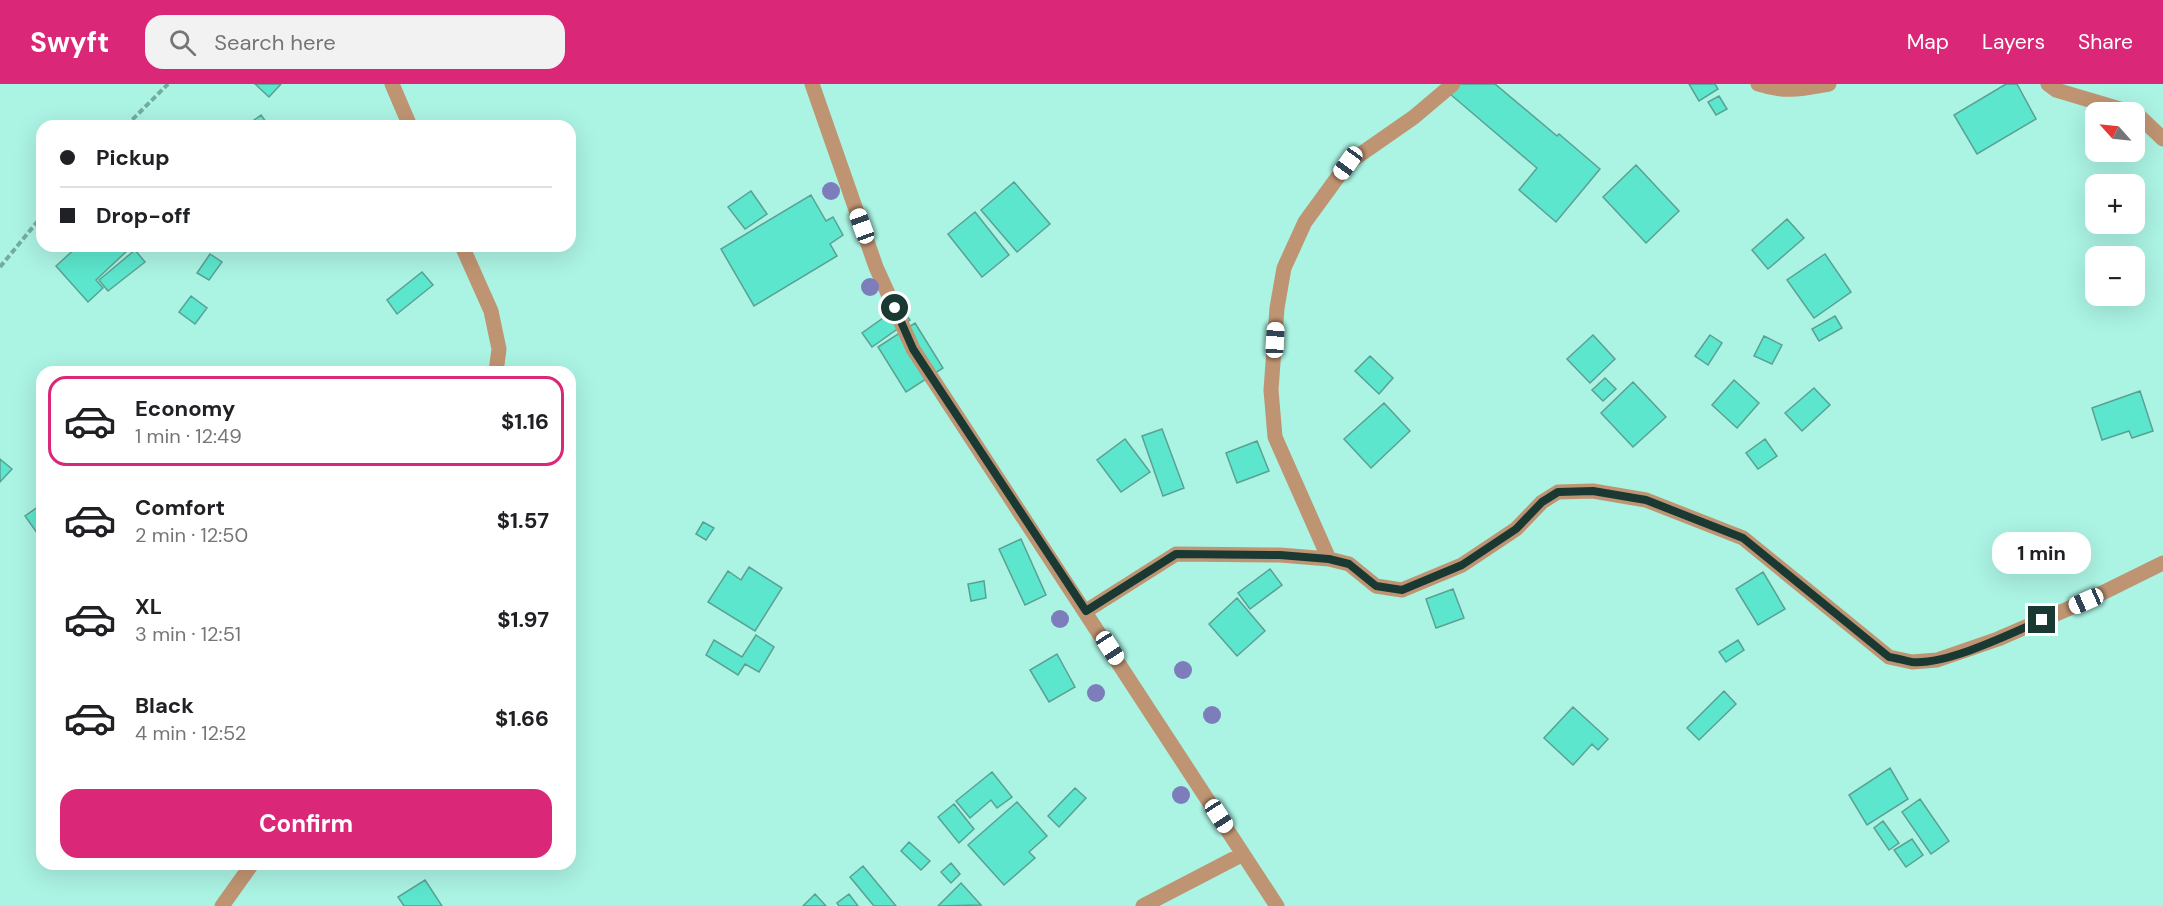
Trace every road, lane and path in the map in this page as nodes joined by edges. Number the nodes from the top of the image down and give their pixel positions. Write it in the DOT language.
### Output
graph roads {
  1 [pos="168,84"];
  2 [pos="392,84"];
  3 [pos="812,84"];
  4 [pos="1453,84"];
  5 [pos="1758,84"];
  6 [pos="1828,84"];
  7 [pos="2048,84"];
  8 [pos="2096,102"];
  9 [pos="132,120"];
  10 [pos="407,120"];
  11 [pos="2145,121"];
  12 [pos="2163,139"];
  13 [pos="36,223"];
  14 [pos="465,252"];
  15 [pos="0,267"];
  16 [pos="497,366"];
  17 [pos="1329,559"];
  18 [pos="2163,563"];
  19 [pos="1086,611"];
  20 [pos="1243,854"];
  21 [pos="248,870"];
  22 [pos="222,906"];
  23 [pos="1143,906"];
  24 [pos="1277,906"];
  1 -- 9 [label="path"];
  2 -- 10 [label="street"];
  3 -- 19 [label="street"];
  4 -- 17 [label="street"];
  5 -- 6 [label="street"];
  7 -- 8 [label="street"];
  11 -- 12 [label="street"];
  13 -- 15 [label="path"];
  14 -- 16 [label="street"];
  17 -- 18 [label="street"];
  17 -- 19 [label="street"];
  19 -- 20 [label="street"];
  20 -- 23 [label="street"];
  20 -- 24 [label="street"];
  21 -- 22 [label="street"];
}
